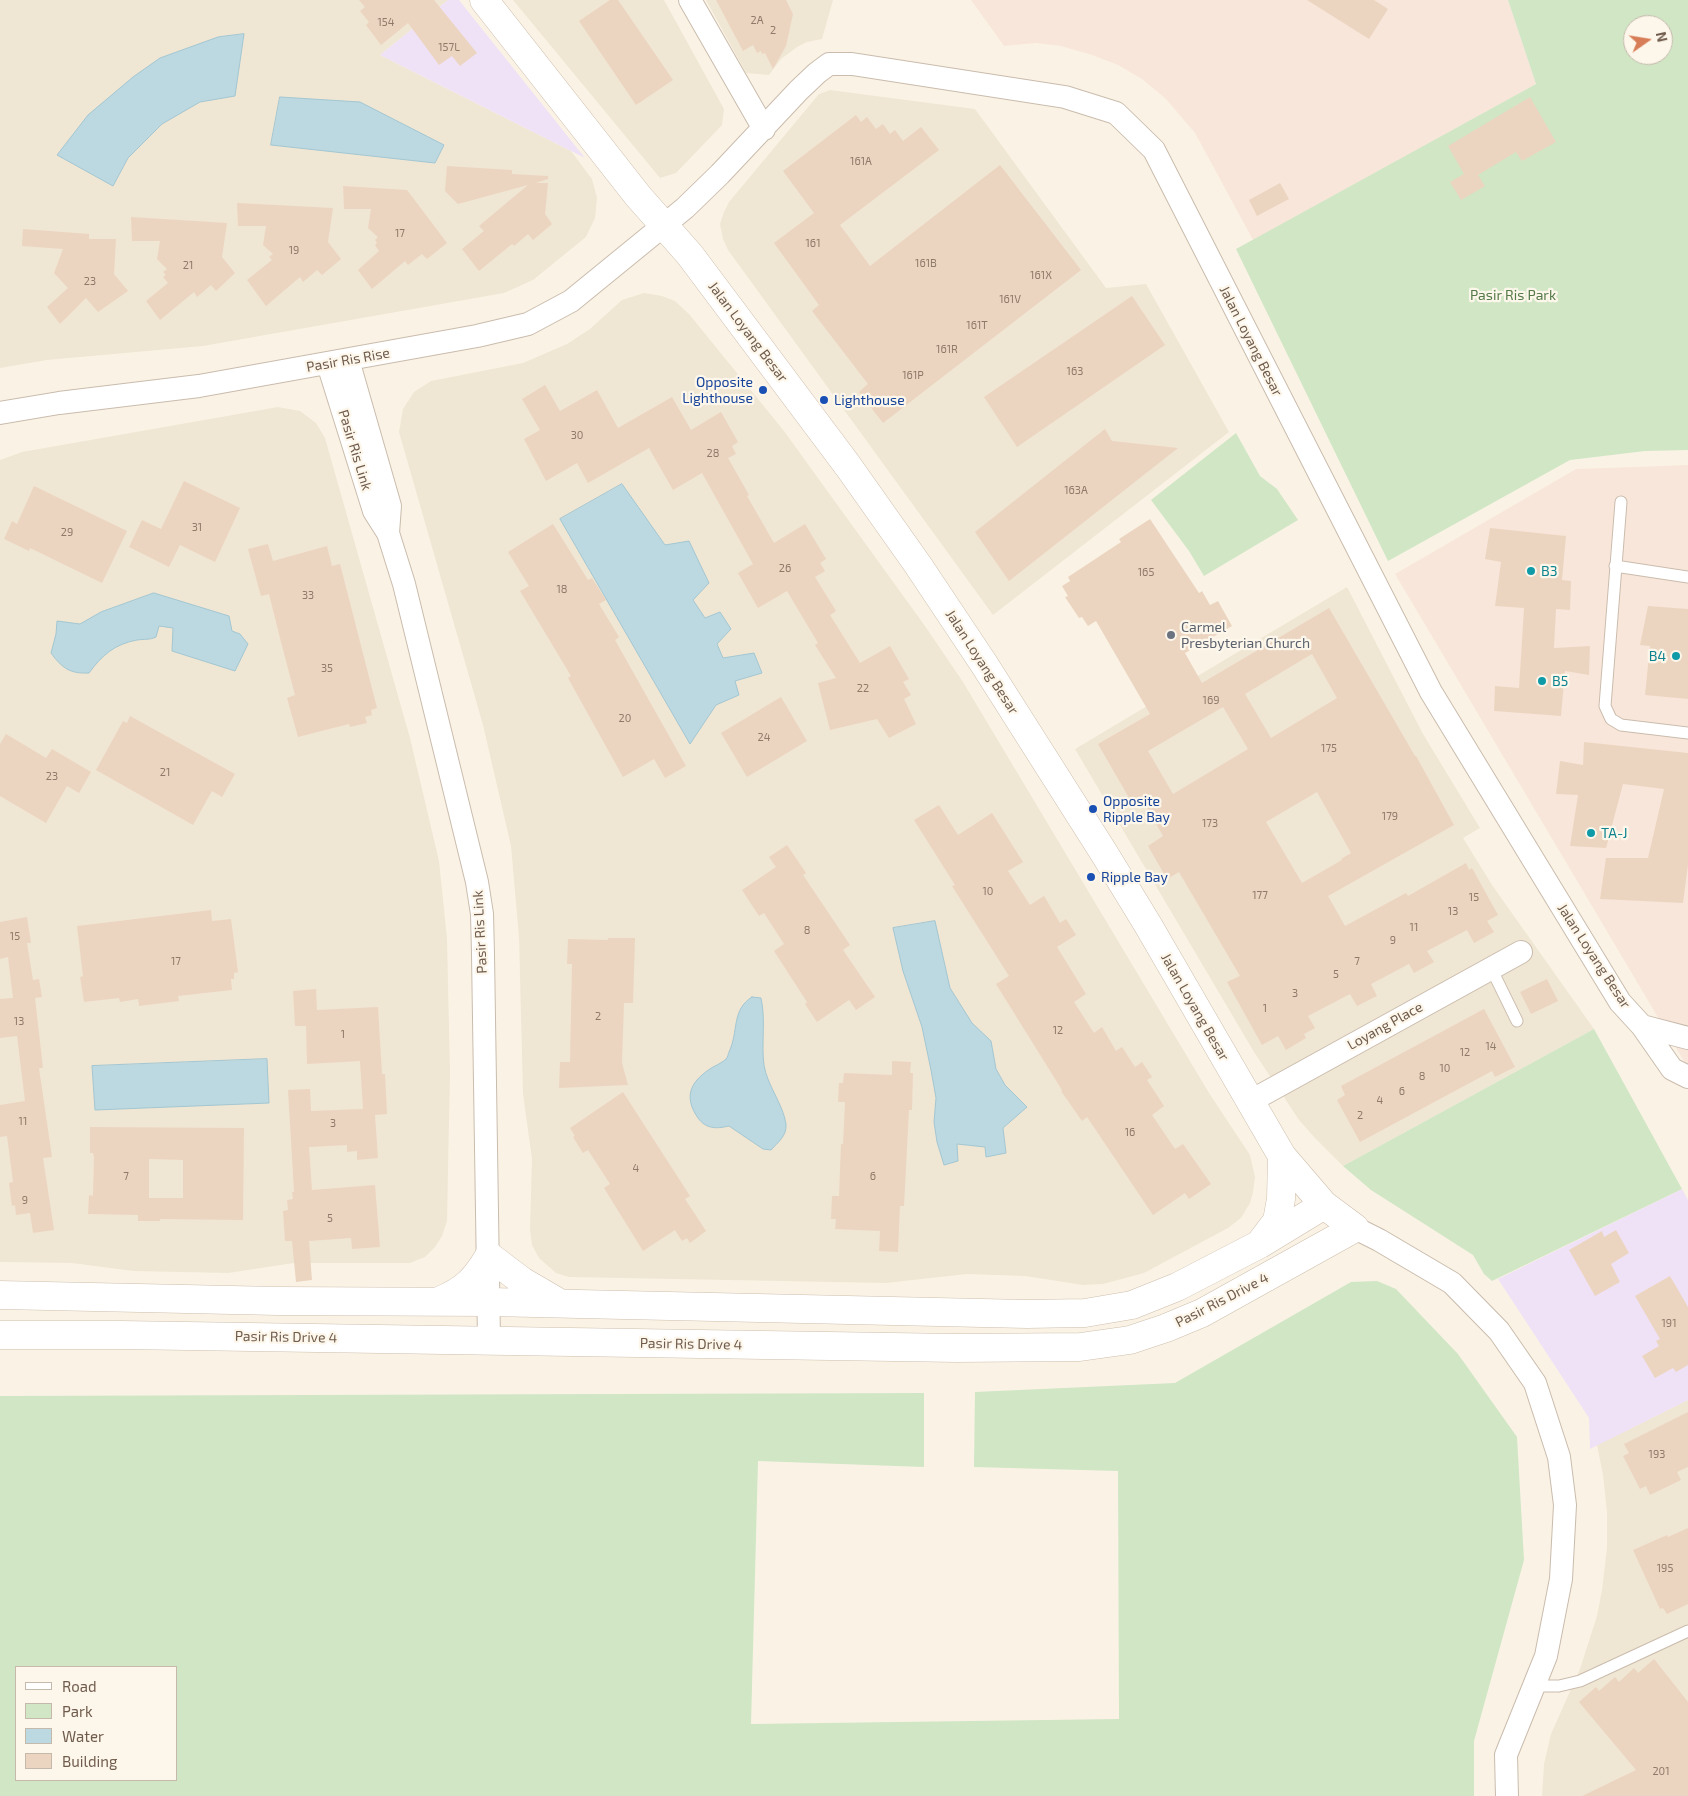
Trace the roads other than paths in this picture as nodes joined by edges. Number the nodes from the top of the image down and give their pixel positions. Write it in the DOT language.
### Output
graph roads {
  1 [pos="484,0"];
  2 [pos="690,0"];
  3 [pos="764,129"];
  4 [pos="664,226"];
  5 [pos="338,362"];
  6 [pos="0,413"];
  7 [pos="1621,502"];
  8 [pos="1616,566"];
  9 [pos="1688,577"];
  10 [pos="1688,733"];
  11 [pos="1521,952"];
  12 [pos="1491,968"];
  13 [pos="1517,1021"];
  14 [pos="1642,1026"];
  15 [pos="1688,1038"];
  16 [pos="1688,1077"];
  17 [pos="1250,1102"];
  18 [pos="1282,1156"];
  19 [pos="1324,1205"];
  20 [pos="1355,1228"];
  21 [pos="1260,1244"];
  22 [pos="489,1256"];
  23 [pos="0,1295"];
  24 [pos="439,1301"];
  25 [pos="489,1302"];
  26 [pos="560,1304"];
  27 [pos="0,1335"];
  28 [pos="489,1341"];
  29 [pos="1688,1631"];
  30 [pos="1533,1686"];
  31 [pos="1507,1796"];
  1 -- 4 [label="street, Jalan Loyang Besar"];
  2 -- 3 [label="street"];
  3 -- 4 [label="street, Jalan Loyang Besar"];
  3 -- 14 [label="street, Jalan Loyang Besar"];
  4 -- 5 [label="street, Pasir Ris Rise"];
  4 -- 17 [label="street, Jalan Loyang Besar"];
  5 -- 6 [label="street, Pasir Ris Rise"];
  5 -- 22 [label="street, Pasir Ris Link"];
  7 -- 8 [label="lane"];
  8 -- 9 [label="lane"];
  8 -- 10 [label="lane"];
  11 -- 12 [label="street, Loyang Place"];
  12 -- 13 [label="lane"];
  12 -- 17 [label="street, Loyang Place"];
  14 -- 15 [label="street"];
  14 -- 16 [label="street, Jalan Loyang Besar"];
  17 -- 18 [label="street, Jalan Loyang Besar"];
  18 -- 19 [label="street, Jalan Loyang Besar"];
  18 -- 21 [label="street"];
  19 -- 20 [label="street, Jalan Loyang Besar"];
  19 -- 21 [label="street"];
  20 -- 28 [label="street, Pasir Ris Drive 4"];
  20 -- 30 [label="street, Jalan Loyang Besar"];
  21 -- 26 [label="street"];
  22 -- 24 [label="street"];
  22 -- 25 [label="street, Pasir Ris Link"];
  22 -- 26 [label="street"];
  23 -- 24 [label="street"];
  24 -- 25 [label="street"];
  25 -- 26 [label="street"];
  25 -- 28 [label="street, Pasir Ris Link"];
  27 -- 28 [label="street, Pasir Ris Drive 4"];
  29 -- 30 [label="lane"];
  30 -- 31 [label="street, Jalan Loyang Besar"];
}
